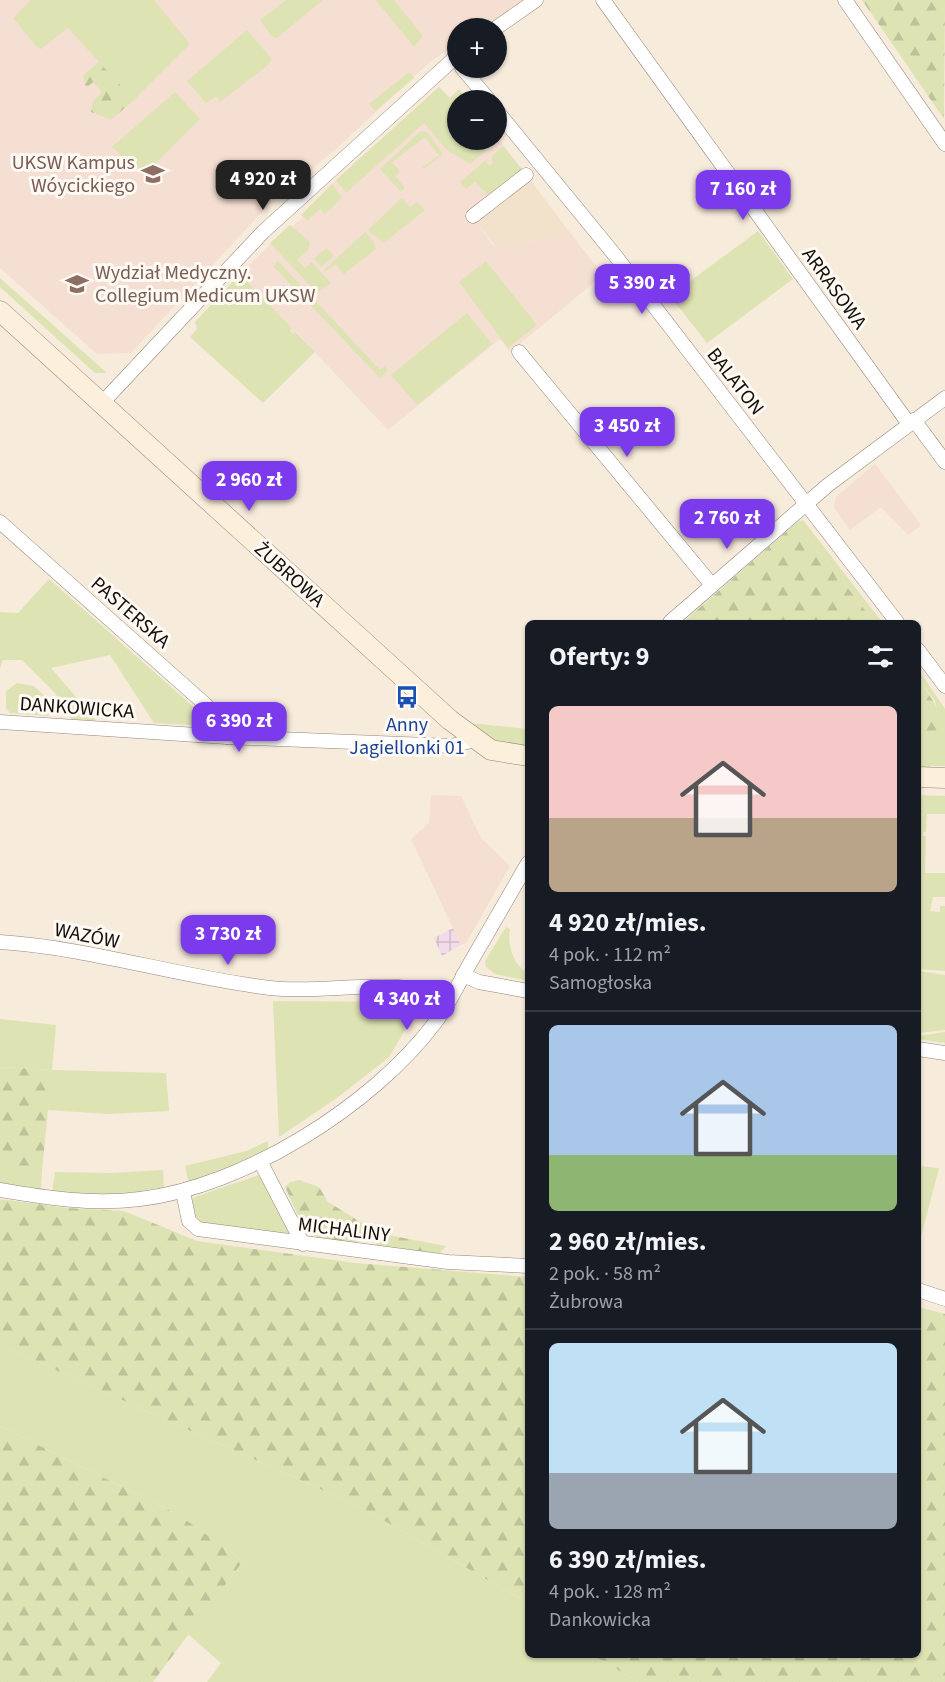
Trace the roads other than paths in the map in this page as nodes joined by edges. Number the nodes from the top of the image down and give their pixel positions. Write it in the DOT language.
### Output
graph roads {
  1 [pos="536,0"];
  2 [pos="603,0"];
  3 [pos="844,0"];
  4 [pos="507,20"];
  5 [pos="447,70"];
  6 [pos="471,78"];
  7 [pos="481,90"];
  8 [pos="507,123"];
  9 [pos="945,144"];
  10 [pos="526,175"];
  11 [pos="473,216"];
  12 [pos="0,311"];
  13 [pos="519,352"];
  14 [pos="945,398"];
  15 [pos="101,404"];
  16 [pos="912,422"];
  17 [pos="945,462"];
  18 [pos="807,504"];
  19 [pos="0,522"];
  20 [pos="711,584"];
  21 [pos="672,620"];
  22 [pos="895,620"];
  23 [pos="921,654"];
  24 [pos="945,686"];
  25 [pos="0,722"];
  26 [pos="227,737"];
  27 [pos="474,740"];
  28 [pos="525,756"];
  29 [pos="921,777"];
  30 [pos="945,778"];
  31 [pos="525,868"];
  32 [pos="0,942"];
  33 [pos="463,975"];
  34 [pos="525,990"];
  35 [pos="450,999"];
  36 [pos="921,1049"];
  37 [pos="945,1053"];
  38 [pos="260,1161"];
  39 [pos="0,1190"];
  40 [pos="183,1192"];
  41 [pos="303,1244"];
  42 [pos="525,1266"];
  43 [pos="921,1291"];
  44 [pos="945,1299"];
  1 -- 4 [label="street"];
  2 -- 16 [label="street, ARRASOWA"];
  3 -- 9 [label="street"];
  5 -- 15 [label="street"];
  6 -- 7 [label="street"];
  8 -- 18 [label="street, BALATON"];
  10 -- 11 [label="street"];
  12 -- 15 [label="street, ŻUBROWA"];
  13 -- 20 [label="street"];
  14 -- 16 [label="street"];
  15 -- 27 [label="street, ŻUBROWA"];
  16 -- 17 [label="street, ARRASOWA"];
  16 -- 18 [label="street"];
  18 -- 20 [label="street"];
  18 -- 22 [label="street, BALATON"];
  19 -- 26 [label="street, PASTERSKA"];
  20 -- 21 [label="street"];
  23 -- 24 [label="street"];
  25 -- 26 [label="street, DANKOWICKA"];
  26 -- 27 [label="street, DANKOWICKA"];
  27 -- 28 [label="street, ŻUBROWA"];
  29 -- 30 [label="street"];
  31 -- 33 [label="street"];
  32 -- 35 [label="street, WAZÓW"];
  33 -- 34 [label="street"];
  33 -- 35 [label="street"];
  35 -- 38 [label="street"];
  36 -- 37 [label="street"];
  38 -- 40 [label="street"];
  38 -- 41 [label="street"];
  39 -- 40 [label="street"];
  40 -- 41 [label="street, MICHALINY"];
  41 -- 42 [label="street, MICHALINY"];
  43 -- 44 [label="street"];
}
